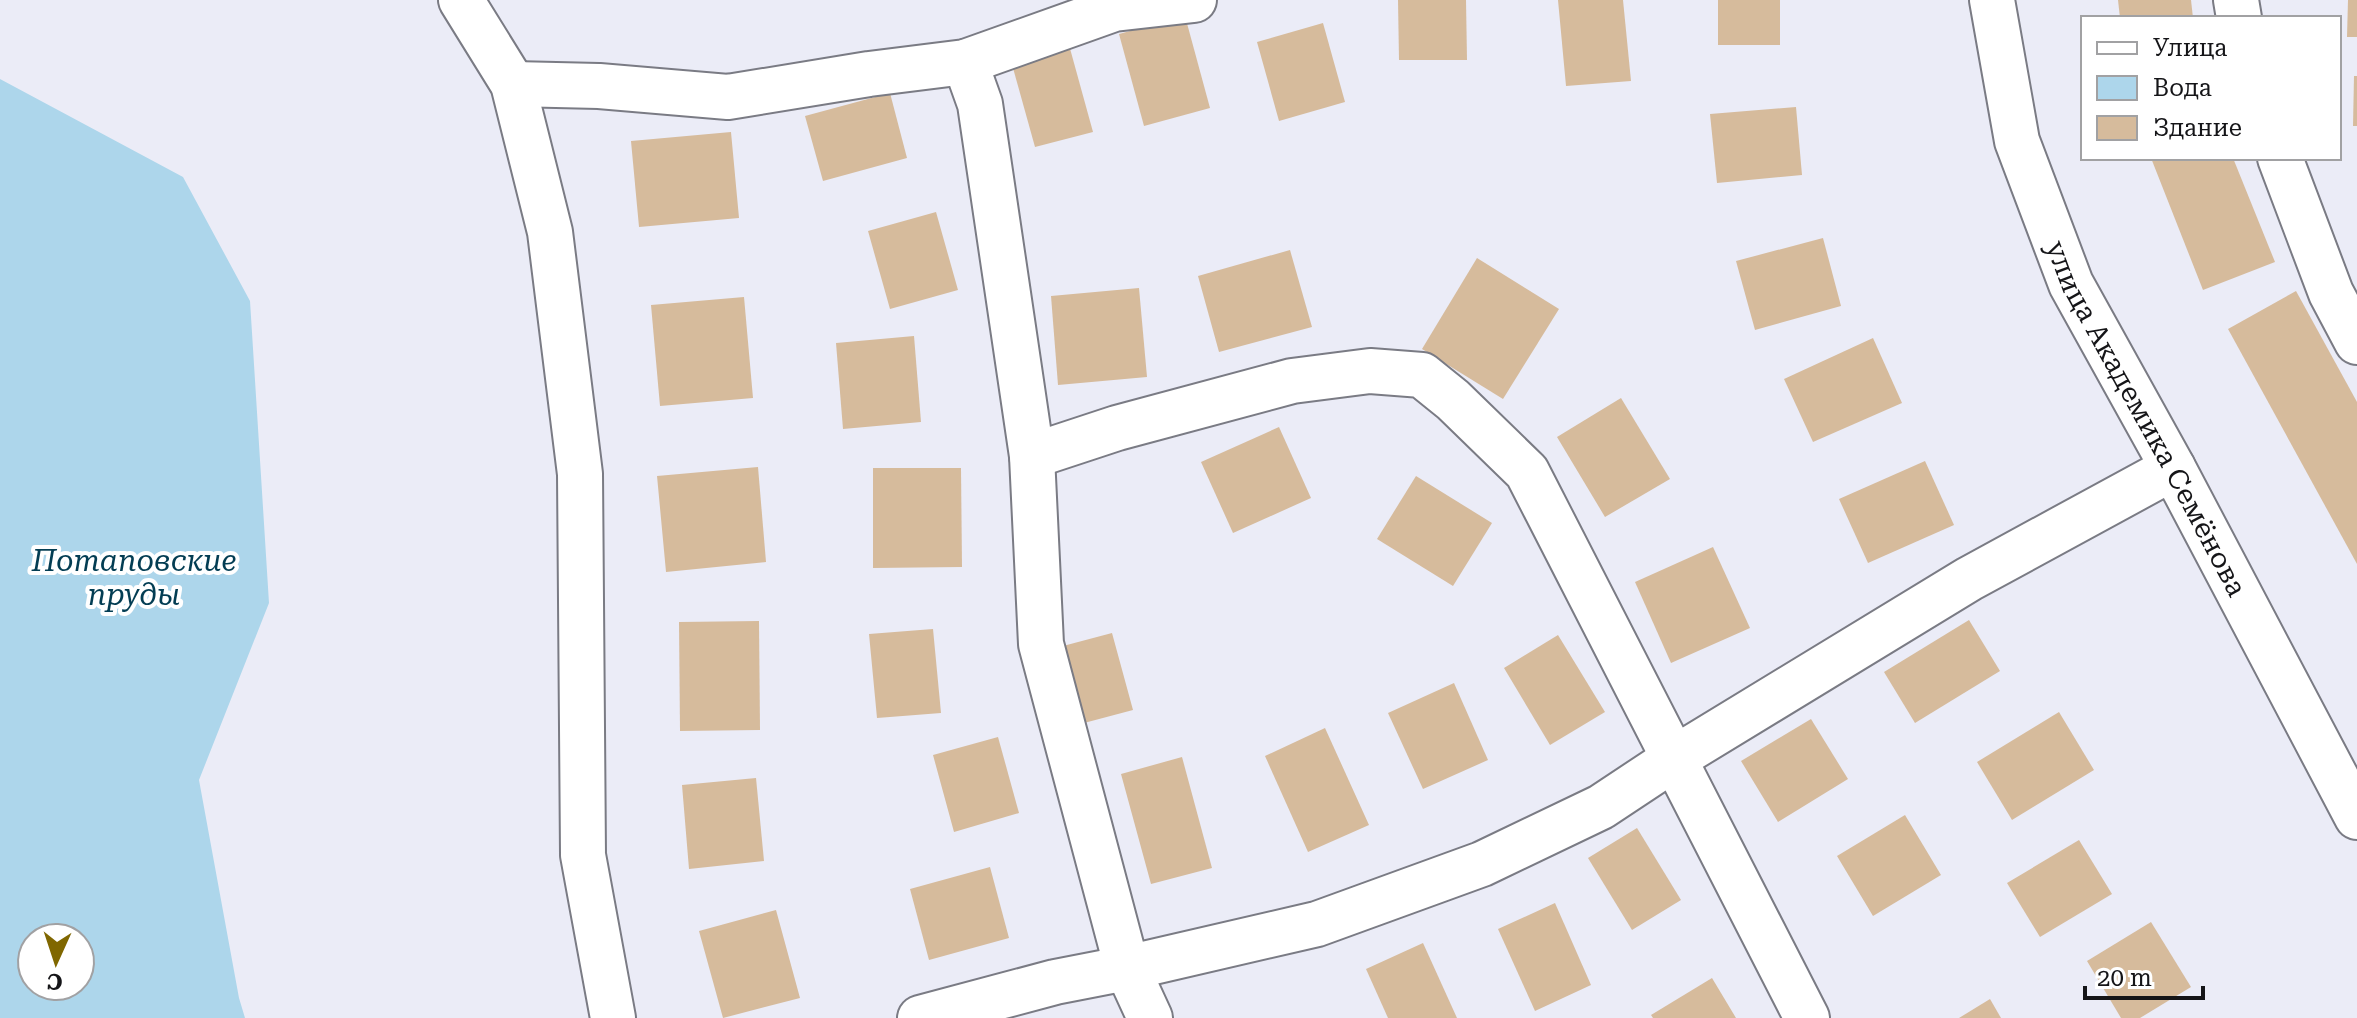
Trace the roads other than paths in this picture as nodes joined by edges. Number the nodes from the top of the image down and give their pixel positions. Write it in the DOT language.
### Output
graph roads {
  1 [pos="461,0"];
  2 [pos="1194,0"];
  3 [pos="1992,0"];
  4 [pos="965,62"];
  5 [pos="513,84"];
  6 [pos="2281,160"];
  7 [pos="2357,342"];
  8 [pos="1032,456"];
  9 [pos="2173,468"];
  10 [pos="1675,758"];
  11 [pos="2357,817"];
  12 [pos="1127,968"];
  13 [pos="613,1018"];
  14 [pos="920,1018"];
  15 [pos="1150,1018"];
  16 [pos="1807,1018"];
  1 -- 5 [label="street"];
  2 -- 4 [label="street"];
  3 -- 9 [label="street, улица Академика Семёнова"];
  4 -- 5 [label="street"];
  4 -- 8 [label="street"];
  5 -- 13 [label="street"];
  6 -- 7 [label="street"];
  8 -- 10 [label="street"];
  8 -- 12 [label="street"];
  9 -- 10 [label="street"];
  9 -- 11 [label="street, улица Академика Семёнова"];
  10 -- 12 [label="street"];
  10 -- 16 [label="street"];
  12 -- 14 [label="street"];
  12 -- 15 [label="street"];
}
